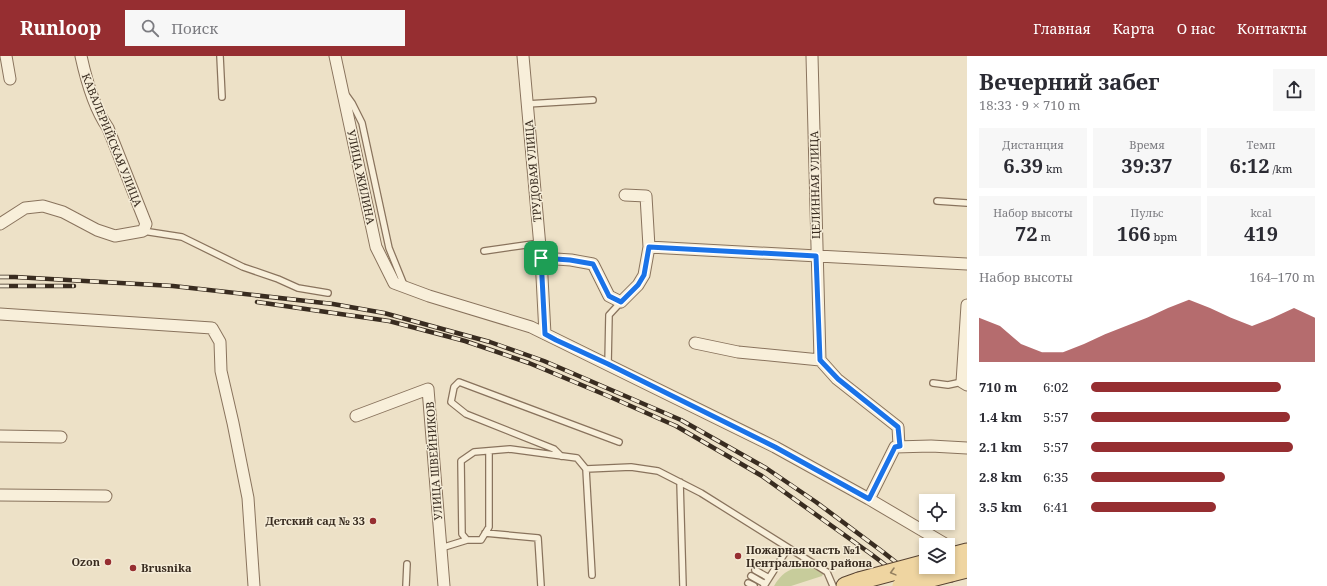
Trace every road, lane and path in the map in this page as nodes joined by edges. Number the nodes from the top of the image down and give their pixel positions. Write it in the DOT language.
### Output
graph roads {
  1 [pos="6,56"];
  2 [pos="80,56"];
  3 [pos="220,56"];
  4 [pos="335,56"];
  5 [pos="523,56"];
  6 [pos="812,56"];
  7 [pos="10,79"];
  8 [pos="222,97"];
  9 [pos="593,100"];
  10 [pos="527,104"];
  11 [pos="625,195"];
  12 [pos="937,201"];
  13 [pos="967,203"];
  14 [pos="0,224"];
  15 [pos="144,228"];
  16 [pos="540,243"];
  17 [pos="649,247"];
  18 [pos="484,251"];
  19 [pos="816,256"];
  20 [pos="541,258"];
  21 [pos="967,264"];
  22 [pos="328,293"];
  23 [pos="621,302"];
  24 [pos="967,305"];
  25 [pos="0,314"];
  26 [pos="545,334"];
  27 [pos="695,343"];
  28 [pos="820,360"];
  29 [pos="608,364"];
  30 [pos="933,383"];
  31 [pos="964,383"];
  32 [pos="356,416"];
  33 [pos="0,436"];
  34 [pos="61,437"];
  35 [pos="619,442"];
  36 [pos="900,446"];
  37 [pos="967,448"];
  38 [pos="489,451"];
  39 [pos="562,456"];
  40 [pos="586,469"];
  41 [pos="680,482"];
  42 [pos="0,495"];
  43 [pos="106,496"];
  44 [pos="869,499"];
  45 [pos="486,533"];
  46 [pos="927,538"];
  47 [pos="467,540"];
  48 [pos="441,548"];
  49 [pos="788,548"];
  50 [pos="407,564"];
  51 [pos="919,565"];
  52 [pos="755,570"];
  53 [pos="923,574"];
  54 [pos="592,575"];
  55 [pos="751,576"];
  56 [pos="769,578"];
  57 [pos="748,582"];
  58 [pos="852,584"];
  59 [pos="764,585"];
  60 [pos="254,586"];
  61 [pos="406,586"];
  62 [pos="444,586"];
  63 [pos="541,586"];
  64 [pos="683,586"];
  65 [pos="754,586"];
  66 [pos="833,586"];
  67 [pos="901,586"];
  1 -- 7 [label="street"];
  2 -- 15 [label="street, КАВАЛЕРИЙСКАЯ УЛИЦА"];
  3 -- 8 [label="lane"];
  4 -- 26 [label="street, УЛИЦА ЖИЛИНА"];
  5 -- 10 [label="street, ТРУДОВАЯ УЛИЦА"];
  6 -- 19 [label="street, ЦЕЛИННАЯ УЛИЦА"];
  9 -- 10 [label="lane"];
  10 -- 16 [label="street, ТРУДОВАЯ УЛИЦА"];
  11 -- 17 [label="street"];
  12 -- 13 [label="lane"];
  14 -- 15 [label="street"];
  15 -- 22 [label="lane"];
  16 -- 18 [label="lane"];
  16 -- 20 [label="street, ТРУДОВАЯ УЛИЦА"];
  17 -- 19 [label="street"];
  17 -- 23 [label="street"];
  19 -- 21 [label="street"];
  19 -- 28 [label="street, ЦЕЛИННАЯ УЛИЦА"];
  20 -- 23 [label="street"];
  20 -- 26 [label="street, ТРУДОВАЯ УЛИЦА"];
  23 -- 29 [label="lane"];
  24 -- 31 [label="street"];
  25 -- 60 [label="street"];
  26 -- 29 [label="street"];
  27 -- 28 [label="street"];
  28 -- 36 [label="street"];
  29 -- 44 [label="street"];
  30 -- 31 [label="lane"];
  32 -- 48 [label="street, УЛИЦА ШВЕЙНИКОВ"];
  33 -- 34 [label="street"];
  35 -- 39 [label="lane"];
  36 -- 37 [label="street"];
  36 -- 44 [label="street"];
  38 -- 39 [label="lane"];
  38 -- 45 [label="lane"];
  38 -- 47 [label="lane"];
  39 -- 40 [label="lane"];
  40 -- 41 [label="lane"];
  40 -- 54 [label="lane"];
  41 -- 49 [label="lane"];
  41 -- 64 [label="lane"];
  42 -- 43 [label="street"];
  44 -- 46 [label="street"];
  45 -- 47 [label="lane"];
  45 -- 63 [label="lane"];
  47 -- 48 [label="lane"];
  48 -- 62 [label="street, УЛИЦА ШВЕЙНИКОВ"];
  49 -- 56 [label="lane"];
  49 -- 66 [label="lane"];
  50 -- 61 [label="lane"];
  51 -- 58 [label="main road, one-way, bridge"];
  52 -- 56 [label="lane"];
  53 -- 67 [label="main road, bridge"];
  55 -- 59 [label="lane"];
  56 -- 59 [label="lane"];
  57 -- 65 [label="lane"];
}
